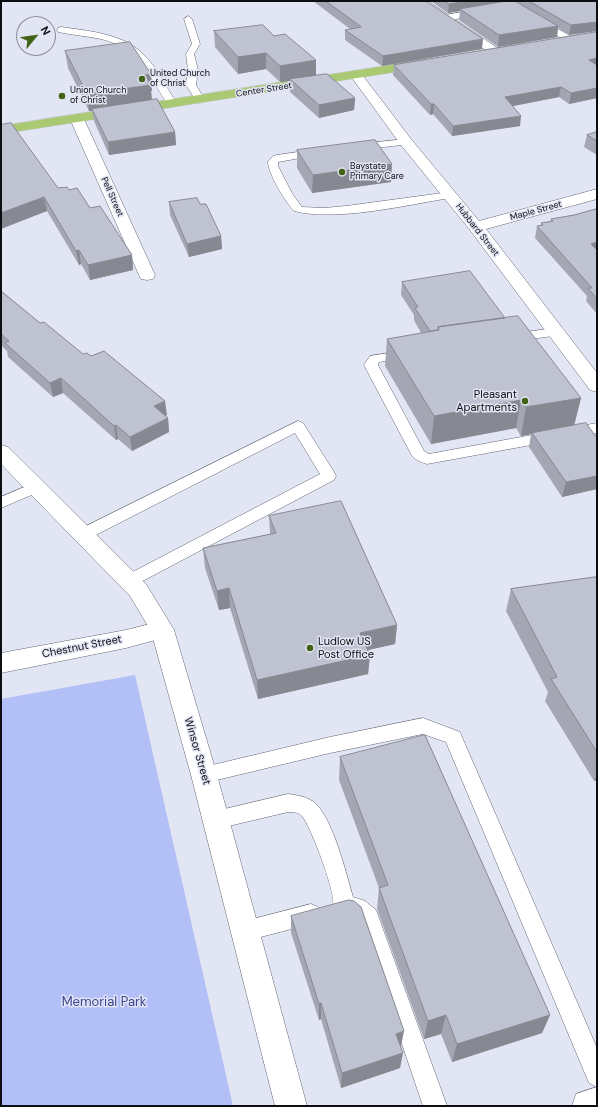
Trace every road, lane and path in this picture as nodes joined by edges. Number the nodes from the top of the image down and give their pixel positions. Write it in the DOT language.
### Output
graph roads {
  1 [pos="420,1"];
  2 [pos="488,11"];
  3 [pos="528,15"];
  4 [pos="445,18"];
  5 [pos="188,19"];
  6 [pos="61,30"];
  7 [pos="578,39"];
  8 [pos="549,44"];
  9 [pos="512,50"];
  10 [pos="497,52"];
  11 [pos="482,54"];
  12 [pos="436,62"];
  13 [pos="356,75"];
  14 [pos="200,100"];
  15 [pos="172,104"];
  16 [pos="77,119"];
  17 [pos="1,130"];
  18 [pos="406,142"];
  19 [pos="347,149"];
  20 [pos="332,151"];
  21 [pos="597,194"];
  22 [pos="450,195"];
  23 [pos="476,227"];
  24 [pos="147,275"];
  25 [pos="554,332"];
  26 [pos="498,340"];
  27 [pos="421,352"];
  28 [pos="597,386"];
  29 [pos="597,428"];
  30 [pos="1,452"];
  31 [pos="36,487"];
  32 [pos="1,503"];
  33 [pos="84,534"];
  34 [pos="129,581"];
  35 [pos="162,630"];
  36 [pos="1,663"];
  37 [pos="204,775"];
  38 [pos="216,820"];
  39 [pos="345,905"];
  40 [pos="245,931"];
  41 [pos="597,1075"];
  42 [pos="597,1104"];
  43 [pos="291,1106"];
  44 [pos="435,1106"];
  45 [pos="588,1106"];
  1 -- 4 [label="street"];
  2 -- 4 [label="lane"];
  3 -- 7 [label="lane"];
  4 -- 10 [label="street"];
  5 -- 14 [label="lane"];
  6 -- 15 [label="lane"];
  7 -- 8 [label="main road"];
  9 -- 10 [label="main road"];
  10 -- 11 [label="main road"];
  12 -- 13 [label="main road, Center Street"];
  13 -- 14 [label="main road, Center Street"];
  13 -- 18 [label="street, Hubbard Street"];
  14 -- 15 [label="main road, Center Street"];
  15 -- 16 [label="main road, Center Street"];
  16 -- 17 [label="main road, Center Street"];
  16 -- 24 [label="street, Pell Street"];
  18 -- 19 [label="lane"];
  18 -- 22 [label="street, Hubbard Street"];
  20 -- 22 [label="lane"];
  21 -- 23 [label="street, Maple Street"];
  22 -- 23 [label="street, Hubbard Street"];
  23 -- 25 [label="street, Hubbard Street"];
  25 -- 26 [label="lane"];
  25 -- 28 [label="street, Hubbard Street"];
  27 -- 29 [label="lane"];
  30 -- 31 [label="street, Winsor Street"];
  31 -- 32 [label="lane"];
  31 -- 33 [label="street, Winsor Street"];
  33 -- 34 [label="street, Winsor Street"];
  33 -- 34 [label="lane"];
  34 -- 35 [label="street, Winsor Street"];
  35 -- 36 [label="street, Chestnut Street"];
  35 -- 37 [label="street, Winsor Street"];
  37 -- 38 [label="street, Winsor Street"];
  37 -- 41 [label="lane"];
  38 -- 39 [label="lane"];
  38 -- 40 [label="street, Winsor Street"];
  39 -- 40 [label="lane"];
  39 -- 44 [label="lane"];
  40 -- 43 [label="street, Winsor Street"];
  42 -- 45 [label="street"];
}
